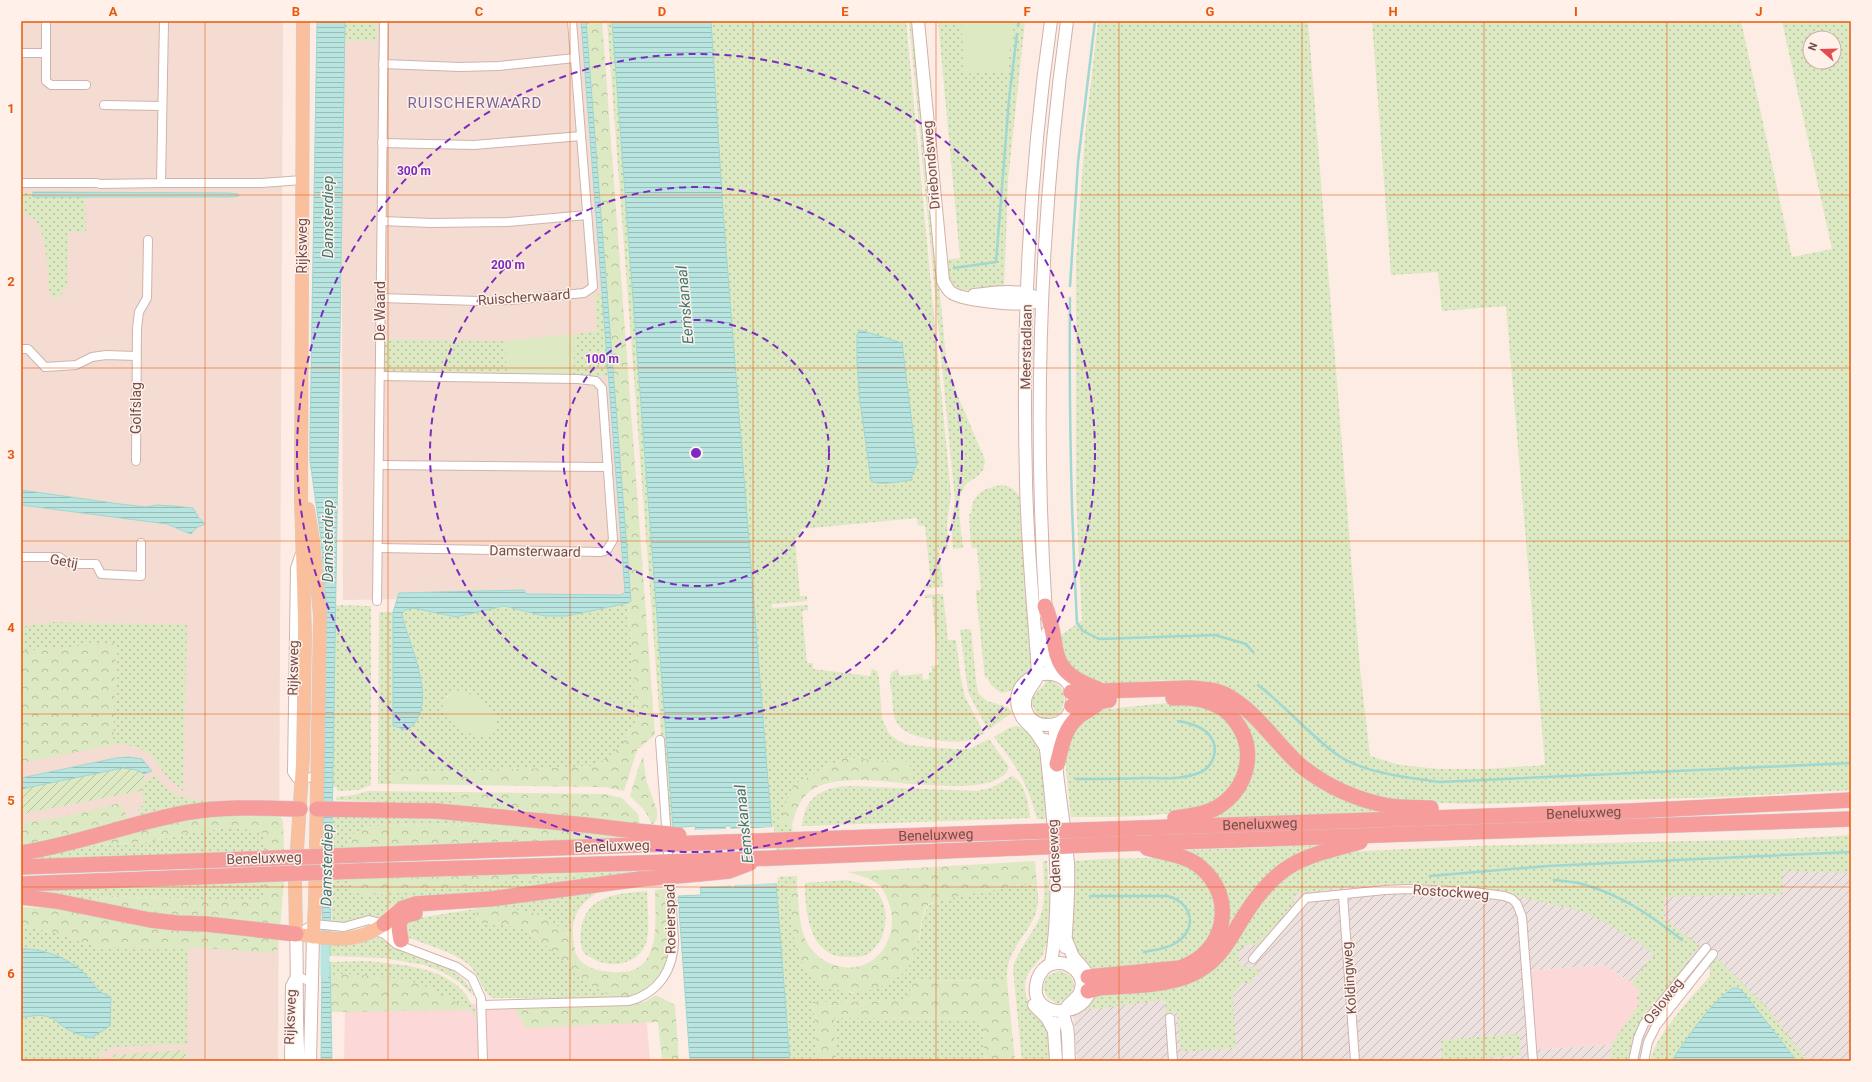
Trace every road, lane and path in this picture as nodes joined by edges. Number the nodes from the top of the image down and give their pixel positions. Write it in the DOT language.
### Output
graph roads {
  1 [pos="46,21"];
  2 [pos="164,21"];
  3 [pos="303,21"];
  4 [pos="384,21"];
  5 [pos="572,21"];
  6 [pos="918,21"];
  7 [pos="1051,21"];
  8 [pos="1067,21"];
  9 [pos="21,53"];
  10 [pos="46,53"];
  11 [pos="575,58"];
  12 [pos="383,64"];
  13 [pos="86,85"];
  14 [pos="104,105"];
  15 [pos="162,106"];
  16 [pos="581,136"];
  17 [pos="382,143"];
  18 [pos="302,180"];
  19 [pos="21,183"];
  20 [pos="161,183"];
  21 [pos="587,215"];
  22 [pos="382,221"];
  23 [pos="148,240"];
  24 [pos="380,298"];
  25 [pos="1027,299"];
  26 [pos="1042,299"];
  27 [pos="21,349"];
  28 [pos="136,356"];
  29 [pos="380,376"];
  30 [pos="136,461"];
  31 [pos="379,465"];
  32 [pos="608,467"];
  33 [pos="302,472"];
  34 [pos="141,543"];
  35 [pos="378,548"];
  36 [pos="303,553"];
  37 [pos="21,557"];
  38 [pos="315,558"];
  39 [pos="377,601"];
  40 [pos="1045,606"];
  41 [pos="1052,673"];
  42 [pos="1038,674"];
  43 [pos="1102,696"];
  44 [pos="1072,699"];
  45 [pos="1055,725"];
  46 [pos="1038,727"];
  47 [pos="660,740"];
  48 [pos="1057,764"];
  49 [pos="317,776"];
  50 [pos="302,779"];
  51 [pos="1851,800"];
  52 [pos="300,809"];
  53 [pos="325,809"];
  54 [pos="1483,815"];
  55 [pos="1848,820"];
  56 [pos="1111,828"];
  57 [pos="1388,835"];
  58 [pos="637,838"];
  59 [pos="1131,844"];
  60 [pos="21,853"];
  61 [pos="766,858"];
  62 [pos="21,867"];
  63 [pos="21,884"];
  64 [pos="1343,895"];
  65 [pos="21,897"];
  66 [pos="468,900"];
  67 [pos="379,928"];
  68 [pos="322,932"];
  69 [pos="296,934"];
  70 [pos="1054,942"];
  71 [pos="406,944"];
  72 [pos="1706,948"];
  73 [pos="1713,954"];
  74 [pos="1253,959"];
  75 [pos="1051,964"];
  76 [pos="1073,964"];
  77 [pos="297,976"];
  78 [pos="311,982"];
  79 [pos="1085,982"];
  80 [pos="482,1005"];
  81 [pos="1063,1010"];
  82 [pos="1170,1018"];
  83 [pos="1054,1031"];
  84 [pos="289,1061"];
  85 [pos="299,1061"];
  86 [pos="310,1061"];
  87 [pos="483,1061"];
  88 [pos="1056,1061"];
  89 [pos="1069,1061"];
  90 [pos="1173,1061"];
  91 [pos="1355,1061"];
  92 [pos="1533,1061"];
  93 [pos="1633,1061"];
  94 [pos="1644,1061"];
  1 -- 10 [label="street"];
  2 -- 15 [label="street"];
  3 -- 18 [label="main road, Rijksweg"];
  4 -- 12 [label="street, De Waard"];
  5 -- 11 [label="street, Ruischerwaard"];
  6 -- 25 [label="main road, Driebondsweg"];
  7 -- 25 [label="main road, Meerstadlaan"];
  8 -- 26 [label="main road, Meerstadlaan"];
  9 -- 10 [label="street"];
  10 -- 13 [label="street"];
  11 -- 12 [label="street"];
  11 -- 16 [label="street, Ruischerwaard"];
  12 -- 17 [label="street, De Waard"];
  14 -- 15 [label="street"];
  15 -- 20 [label="street"];
  16 -- 17 [label="street"];
  16 -- 21 [label="street, Ruischerwaard"];
  17 -- 22 [label="street, De Waard"];
  18 -- 20 [label="street"];
  18 -- 33 [label="main road, Rijksweg"];
  19 -- 20 [label="street"];
  21 -- 22 [label="street"];
  21 -- 24 [label="street, Ruischerwaard"];
  22 -- 24 [label="street, De Waard"];
  23 -- 28 [label="street, Golfslag"];
  24 -- 29 [label="street, De Waard"];
  25 -- 26 [label="main road, Driebondsweg"];
  25 -- 42 [label="main road, Meerstadlaan"];
  26 -- 40 [label="main road, Meerstadlaan"];
  27 -- 28 [label="street"];
  28 -- 30 [label="street, Golfslag"];
  29 -- 31 [label="street, De Waard"];
  29 -- 32 [label="street, Damsterwaard"];
  31 -- 32 [label="street"];
  31 -- 35 [label="street, De Waard"];
  32 -- 35 [label="street, Damsterwaard"];
  33 -- 36 [label="main road, Rijksweg"];
  33 -- 38 [label="main road, Rijksweg"];
  34 -- 37 [label="street, Getij"];
  35 -- 39 [label="street, De Waard"];
  36 -- 38 [label="street"];
  36 -- 50 [label="main road, Rijksweg"];
  38 -- 49 [label="main road, Rijksweg"];
  40 -- 41 [label="main road, Meerstadlaan"];
  40 -- 43 [label="highway"];
  41 -- 42 [label="main road"];
  41 -- 44 [label="main road"];
  42 -- 46 [label="main road"];
  43 -- 44 [label="highway"];
  43 -- 48 [label="highway"];
  43 -- 54 [label="highway"];
  43 -- 56 [label="highway"];
  44 -- 45 [label="main road"];
  45 -- 46 [label="main road"];
  45 -- 48 [label="main road, Odenseweg"];
  46 -- 70 [label="main road, Odenseweg"];
  47 -- 80 [label="street, Roeierspad"];
  48 -- 76 [label="main road, Odenseweg"];
  49 -- 50 [label="street"];
  49 -- 53 [label="main road, Rijksweg"];
  50 -- 52 [label="main road, Rijksweg"];
  51 -- 54 [label="highway, Beneluxweg"];
  52 -- 53 [label="main road"];
  52 -- 60 [label="highway"];
  52 -- 69 [label="main road, Rijksweg"];
  53 -- 58 [label="highway"];
  53 -- 68 [label="main road, Rijksweg"];
  54 -- 56 [label="highway, Beneluxweg"];
  55 -- 57 [label="highway, Beneluxweg"];
  56 -- 58 [label="highway, Beneluxweg, bridge"];
  57 -- 59 [label="highway, Beneluxweg"];
  57 -- 79 [label="highway"];
  58 -- 62 [label="highway, Beneluxweg, bridge"];
  59 -- 61 [label="highway, Beneluxweg, bridge"];
  59 -- 79 [label="highway"];
  61 -- 63 [label="highway, Beneluxweg, bridge"];
  61 -- 66 [label="highway, bridge"];
  64 -- 74 [label="street, Rostockweg"];
  64 -- 91 [label="street, Koldingweg"];
  64 -- 92 [label="street, Rostockweg"];
  65 -- 69 [label="highway"];
  66 -- 67 [label="highway"];
  66 -- 71 [label="highway"];
  67 -- 68 [label="main road"];
  67 -- 71 [label="street"];
  67 -- 71 [label="street"];
  68 -- 69 [label="main road"];
  68 -- 78 [label="main road, Rijksweg"];
  69 -- 77 [label="main road, Rijksweg"];
  70 -- 75 [label="main road, Odenseweg"];
  70 -- 83 [label="main road"];
  71 -- 80 [label="street"];
  72 -- 93 [label="street, Osloweg"];
  73 -- 94 [label="street, Osloweg"];
  75 -- 76 [label="main road"];
  75 -- 81 [label="main road"];
  76 -- 79 [label="main road"];
  77 -- 78 [label="street, Rijksweg"];
  77 -- 84 [label="street, Rijksweg"];
  77 -- 85 [label="main road, Rijksweg"];
  78 -- 86 [label="main road, Rijksweg"];
  79 -- 81 [label="main road"];
  80 -- 87 [label="street"];
  81 -- 83 [label="main road"];
  81 -- 89 [label="main road"];
  82 -- 90 [label="street"];
  83 -- 88 [label="main road"];
}
